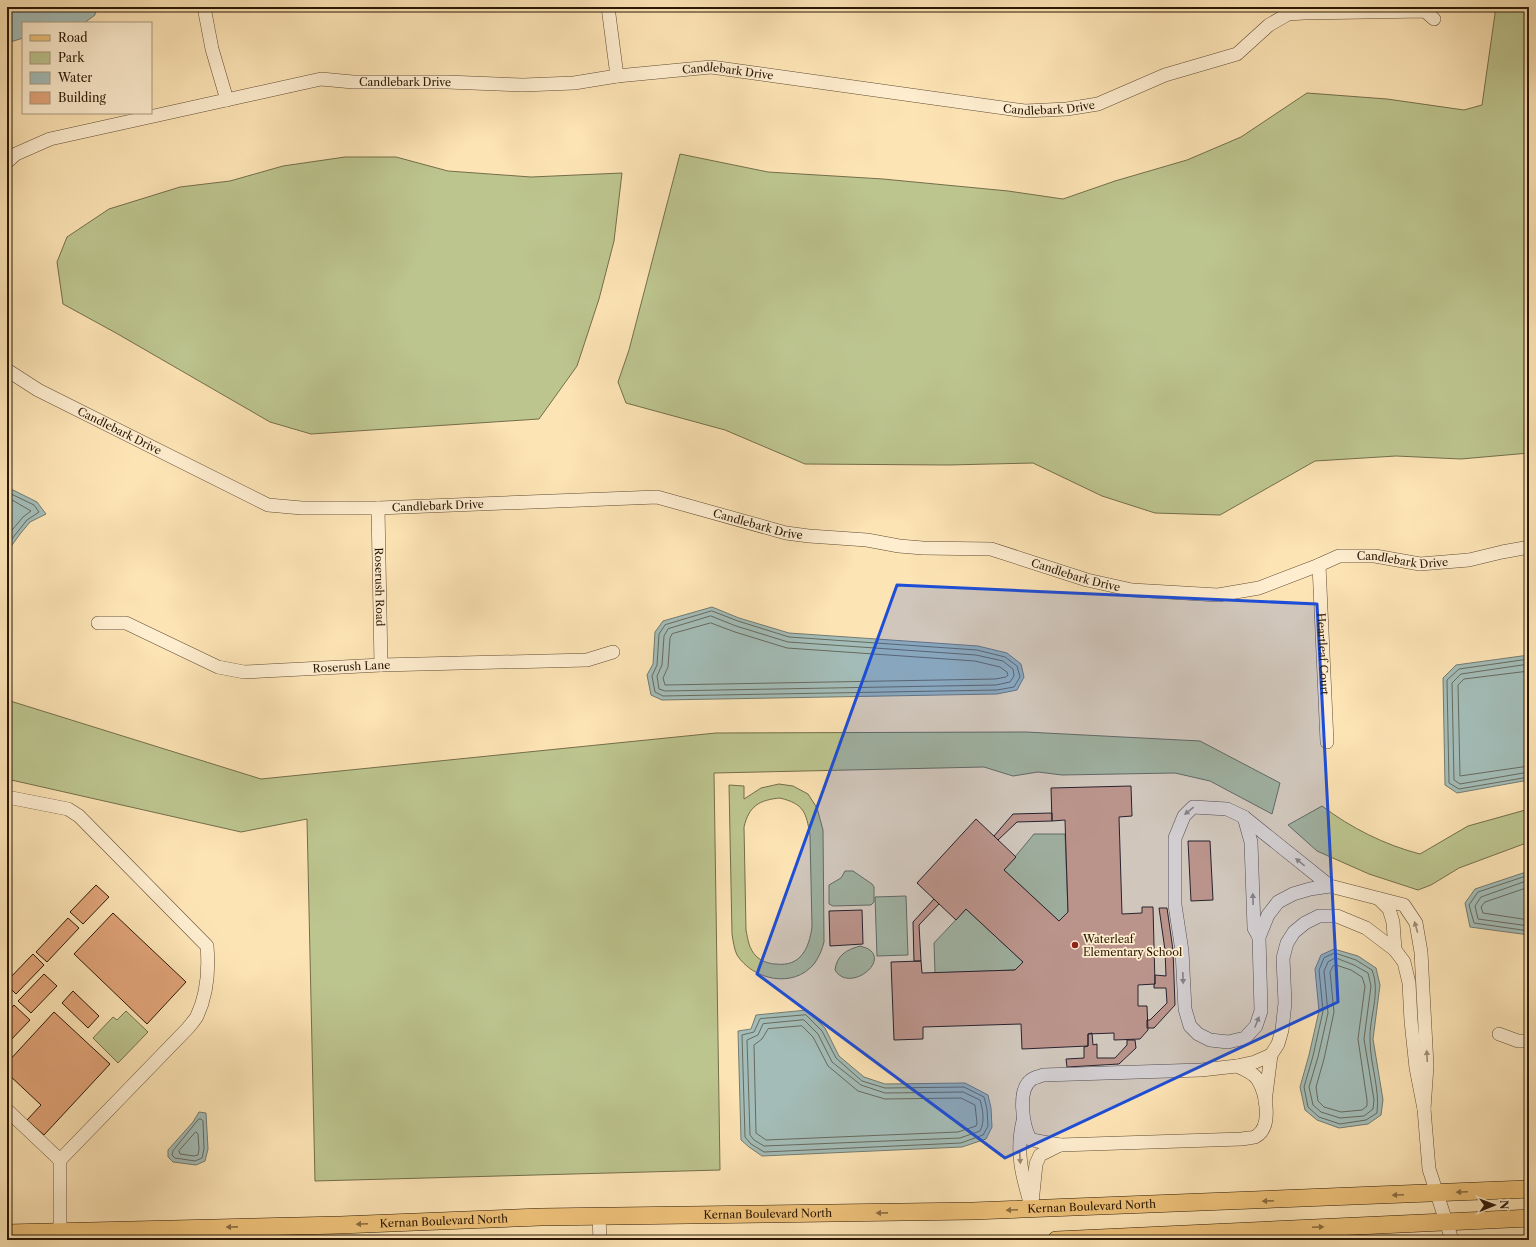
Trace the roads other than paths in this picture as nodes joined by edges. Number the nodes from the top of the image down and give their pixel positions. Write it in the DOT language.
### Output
graph roads {
  1 [pos="204,7"];
  2 [pos="608,7"];
  3 [pos="1434,18"];
  4 [pos="617,76"];
  5 [pos="227,100"];
  6 [pos="7,162"];
  7 [pos="7,370"];
  8 [pos="378,508"];
  9 [pos="1529,547"];
  10 [pos="1319,565"];
  11 [pos="98,623"];
  12 [pos="613,652"];
  13 [pos="381,666"];
  14 [pos="1327,742"];
  15 [pos="7,797"];
  16 [pos="1244,817"];
  17 [pos="1330,886"];
  18 [pos="1377,898"];
  19 [pos="1259,937"];
  20 [pos="1395,950"];
  21 [pos="1499,1034"];
  22 [pos="1529,1041"];
  23 [pos="1270,1055"];
  24 [pos="1237,1066"];
  25 [pos="1266,1102"];
  26 [pos="1424,1109"];
  27 [pos="7,1110"];
  28 [pos="1023,1119"];
  29 [pos="1060,1145"];
  30 [pos="60,1160"];
  31 [pos="1529,1189"];
  32 [pos="1437,1193"];
  33 [pos="1032,1209"];
  34 [pos="599,1217"];
  35 [pos="1529,1218"];
  36 [pos="1446,1221"];
  37 [pos="7,1233"];
  38 [pos="59,1235"];
  39 [pos="600,1240"];
  40 [pos="1056,1240"];
  41 [pos="1445,1240"];
  42 [pos="1452,1240"];
  1 -- 5 [label="street"];
  2 -- 4 [label="street"];
  3 -- 4 [label="street, Candlebark Drive"];
  4 -- 5 [label="street, Candlebark Drive"];
  5 -- 6 [label="street, Candlebark Drive"];
  7 -- 8 [label="street, Candlebark Drive"];
  8 -- 10 [label="street, Candlebark Drive"];
  8 -- 13 [label="street, Roserush Road"];
  9 -- 10 [label="street, Candlebark Drive"];
  10 -- 14 [label="street, Heartleaf Court"];
  11 -- 13 [label="street, Roserush Lane"];
  12 -- 13 [label="street, Roserush Lane"];
  15 -- 30 [label="street"];
  17 -- 16 [label="street, one-way"];
  19 -- 16 [label="street, one-way"];
  16 -- 19 [label="street, one-way"];
  17 -- 18 [label="street"];
  17 -- 19 [label="street"];
  18 -- 20 [label="street"];
  26 -- 18 [label="street, one-way"];
  20 -- 23 [label="street"];
  20 -- 26 [label="street"];
  21 -- 22 [label="street"];
  23 -- 24 [label="street"];
  23 -- 25 [label="street"];
  24 -- 25 [label="street"];
  24 -- 28 [label="street"];
  25 -- 29 [label="street"];
  26 -- 32 [label="street"];
  27 -- 30 [label="street"];
  28 -- 29 [label="street"];
  28 -- 33 [label="street, one-way"];
  29 -- 33 [label="street"];
  30 -- 38 [label="street"];
  31 -- 32 [label="main road, Kernan Boulevard North, one-way"];
  32 -- 33 [label="main road, Kernan Boulevard North, one-way"];
  32 -- 36 [label="street"];
  33 -- 34 [label="main road, Kernan Boulevard North, one-way"];
  34 -- 38 [label="main road, Kernan Boulevard North, one-way"];
  34 -- 39 [label="street"];
  35 -- 36 [label="main road"];
  40 -- 36 [label="main road, one-way"];
  36 -- 41 [label="street"];
  36 -- 42 [label="street"];
  37 -- 38 [label="main road, Kernan Boulevard North"];
}
